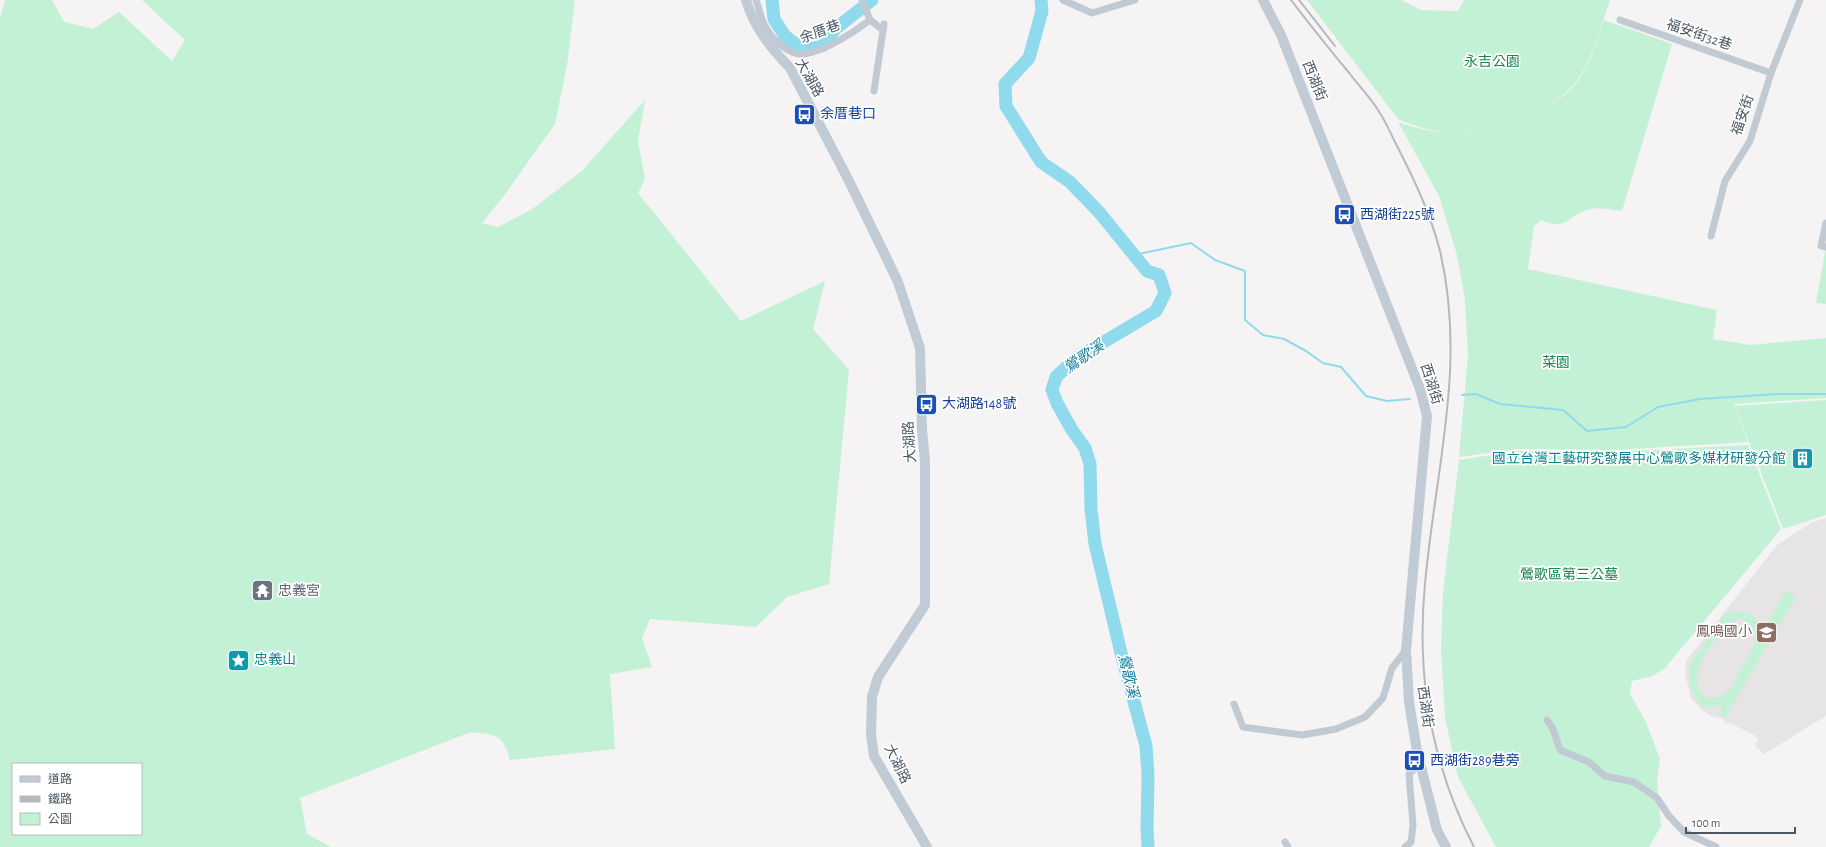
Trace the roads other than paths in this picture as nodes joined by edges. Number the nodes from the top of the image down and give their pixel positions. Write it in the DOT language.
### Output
graph roads {
  1 [pos="746,0"];
  2 [pos="756,0"];
  3 [pos="862,0"];
  4 [pos="1063,0"];
  5 [pos="1135,0"];
  6 [pos="1263,0"];
  7 [pos="1800,0"];
  8 [pos="870,20"];
  9 [pos="1620,20"];
  10 [pos="1771,73"];
  11 [pos="874,91"];
  12 [pos="1826,223"];
  13 [pos="1711,236"];
  14 [pos="1823,246"];
  15 [pos="1406,650"];
  16 [pos="1234,704"];
  17 [pos="1547,720"];
  18 [pos="1421,763"];
  19 [pos="927,847"];
  20 [pos="1405,847"];
  21 [pos="1446,847"];
  22 [pos="1716,847"];
  1 -- 19 [label="street, 大湖路"];
  2 -- 8 [label="street, 余厝巷"];
  3 -- 8 [label="street"];
  4 -- 5 [label="street"];
  6 -- 15 [label="street, 西湖街"];
  7 -- 10 [label="street, 福安街"];
  8 -- 11 [label="street"];
  9 -- 10 [label="street, 福安街32巷"];
  10 -- 13 [label="street, 福安街"];
  12 -- 14 [label="street"];
  15 -- 16 [label="street"];
  15 -- 18 [label="street, 西湖街"];
  17 -- 22 [label="street"];
  18 -- 20 [label="street"];
  18 -- 21 [label="street, 西湖街"];
}
